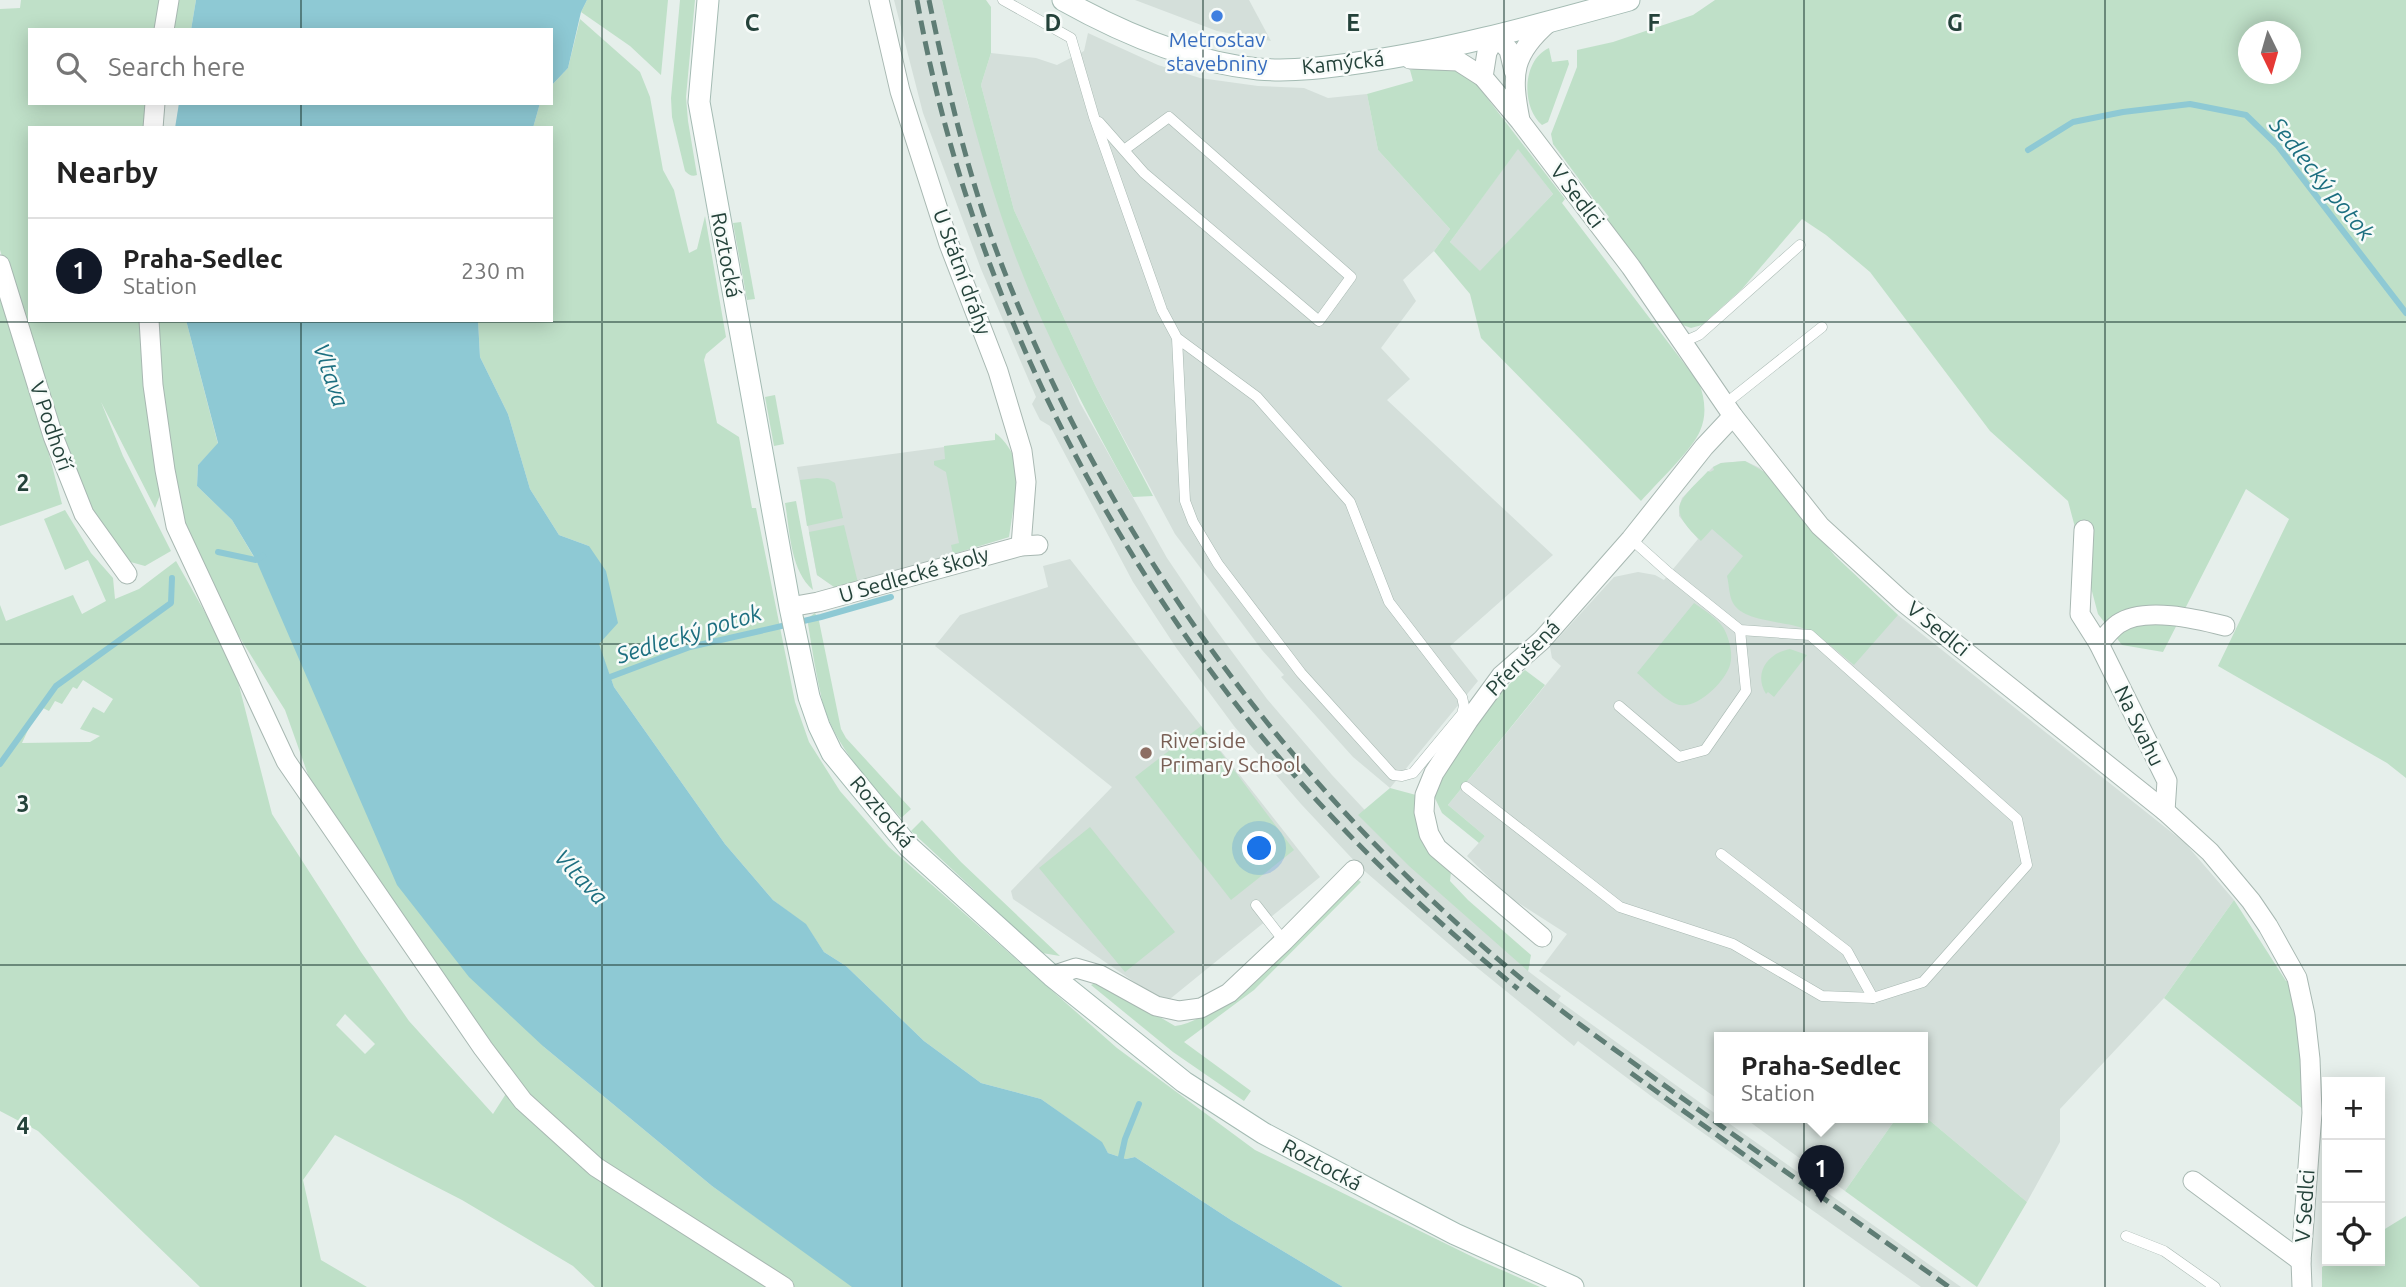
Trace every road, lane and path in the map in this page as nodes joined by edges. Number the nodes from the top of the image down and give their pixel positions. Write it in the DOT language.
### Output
graph roads {
  1 [pos="169,0"];
  2 [pos="708,0"];
  3 [pos="879,0"];
  4 [pos="1003,0"];
  5 [pos="1063,0"];
  6 [pos="1629,0"];
  7 [pos="1549,22"];
  8 [pos="164,28"];
  9 [pos="1496,36"];
  10 [pos="1390,59"];
  11 [pos="1514,72"];
  12 [pos="1483,77"];
  13 [pos="155,105"];
  14 [pos="1094,117"];
  15 [pos="1520,121"];
  16 [pos="153,126"];
  17 [pos="1124,150"];
  18 [pos="1800,244"];
  19 [pos="0,265"];
  20 [pos="149,322"];
  21 [pos="1822,327"];
  22 [pos="1177,338"];
  23 [pos="1682,342"];
  24 [pos="1729,410"];
  25 [pos="2084,530"];
  26 [pos="1631,539"];
  27 [pos="1029,545"];
  28 [pos="127,574"];
  29 [pos="790,607"];
  30 [pos="2225,626"];
  31 [pos="1740,630"];
  32 [pos="2098,644"];
  33 [pos="1619,706"];
  34 [pos="1466,787"];
  35 [pos="2165,811"];
  36 [pos="1721,854"];
  37 [pos="1354,870"];
  38 [pos="1256,905"];
  39 [pos="1542,937"];
  40 [pos="1284,941"];
  41 [pos="1052,976"];
  42 [pos="1873,998"];
  43 [pos="2193,1181"];
  44 [pos="2126,1236"];
  45 [pos="2301,1261"];
  46 [pos="784,1287"];
  47 [pos="1573,1287"];
  48 [pos="2215,1287"];
  49 [pos="2302,1287"];
  1 -- 8 [label="street"];
  2 -- 29 [label="main road, Roztocká"];
  3 -- 27 [label="street, U Státní dráhy"];
  4 -- 14 [label="lane"];
  5 -- 10 [label="main road, Kamýcká"];
  6 -- 7 [label="main road, Kamýcká"];
  7 -- 9 [label="main road, Kamýcká"];
  7 -- 11 [label="street"];
  9 -- 10 [label="main road, Kamýcká"];
  9 -- 11 [label="street"];
  9 -- 12 [label="street"];
  10 -- 12 [label="street, V Sedlci"];
  11 -- 15 [label="street"];
  12 -- 15 [label="street, V Sedlci"];
  13 -- 16 [label="street"];
  14 -- 17 [label="lane"];
  14 -- 22 [label="lane"];
  15 -- 23 [label="street, V Sedlci"];
  17 -- 17 [label="lane"];
  18 -- 23 [label="lane"];
  19 -- 28 [label="street, V Podhoří"];
  20 -- 46 [label="street"];
  21 -- 24 [label="lane"];
  22 -- 22 [label="lane"];
  23 -- 24 [label="street, V Sedlci"];
  24 -- 26 [label="street, Přerušená"];
  24 -- 35 [label="street, V Sedlci"];
  25 -- 32 [label="street, Na Svahu"];
  26 -- 31 [label="lane"];
  26 -- 39 [label="street, Přerušená"];
  27 -- 29 [label="street, U Sedlecké školy"];
  29 -- 41 [label="main road, Roztocká"];
  30 -- 32 [label="street"];
  31 -- 33 [label="lane"];
  31 -- 42 [label="lane"];
  32 -- 35 [label="street, Na Svahu"];
  34 -- 42 [label="lane"];
  35 -- 45 [label="street, V Sedlci"];
  36 -- 42 [label="lane"];
  37 -- 40 [label="street"];
  38 -- 40 [label="lane"];
  40 -- 41 [label="street"];
  41 -- 47 [label="main road, Roztocká"];
  43 -- 45 [label="street"];
  44 -- 48 [label="lane"];
  45 -- 49 [label="street, V Sedlci"];
}
